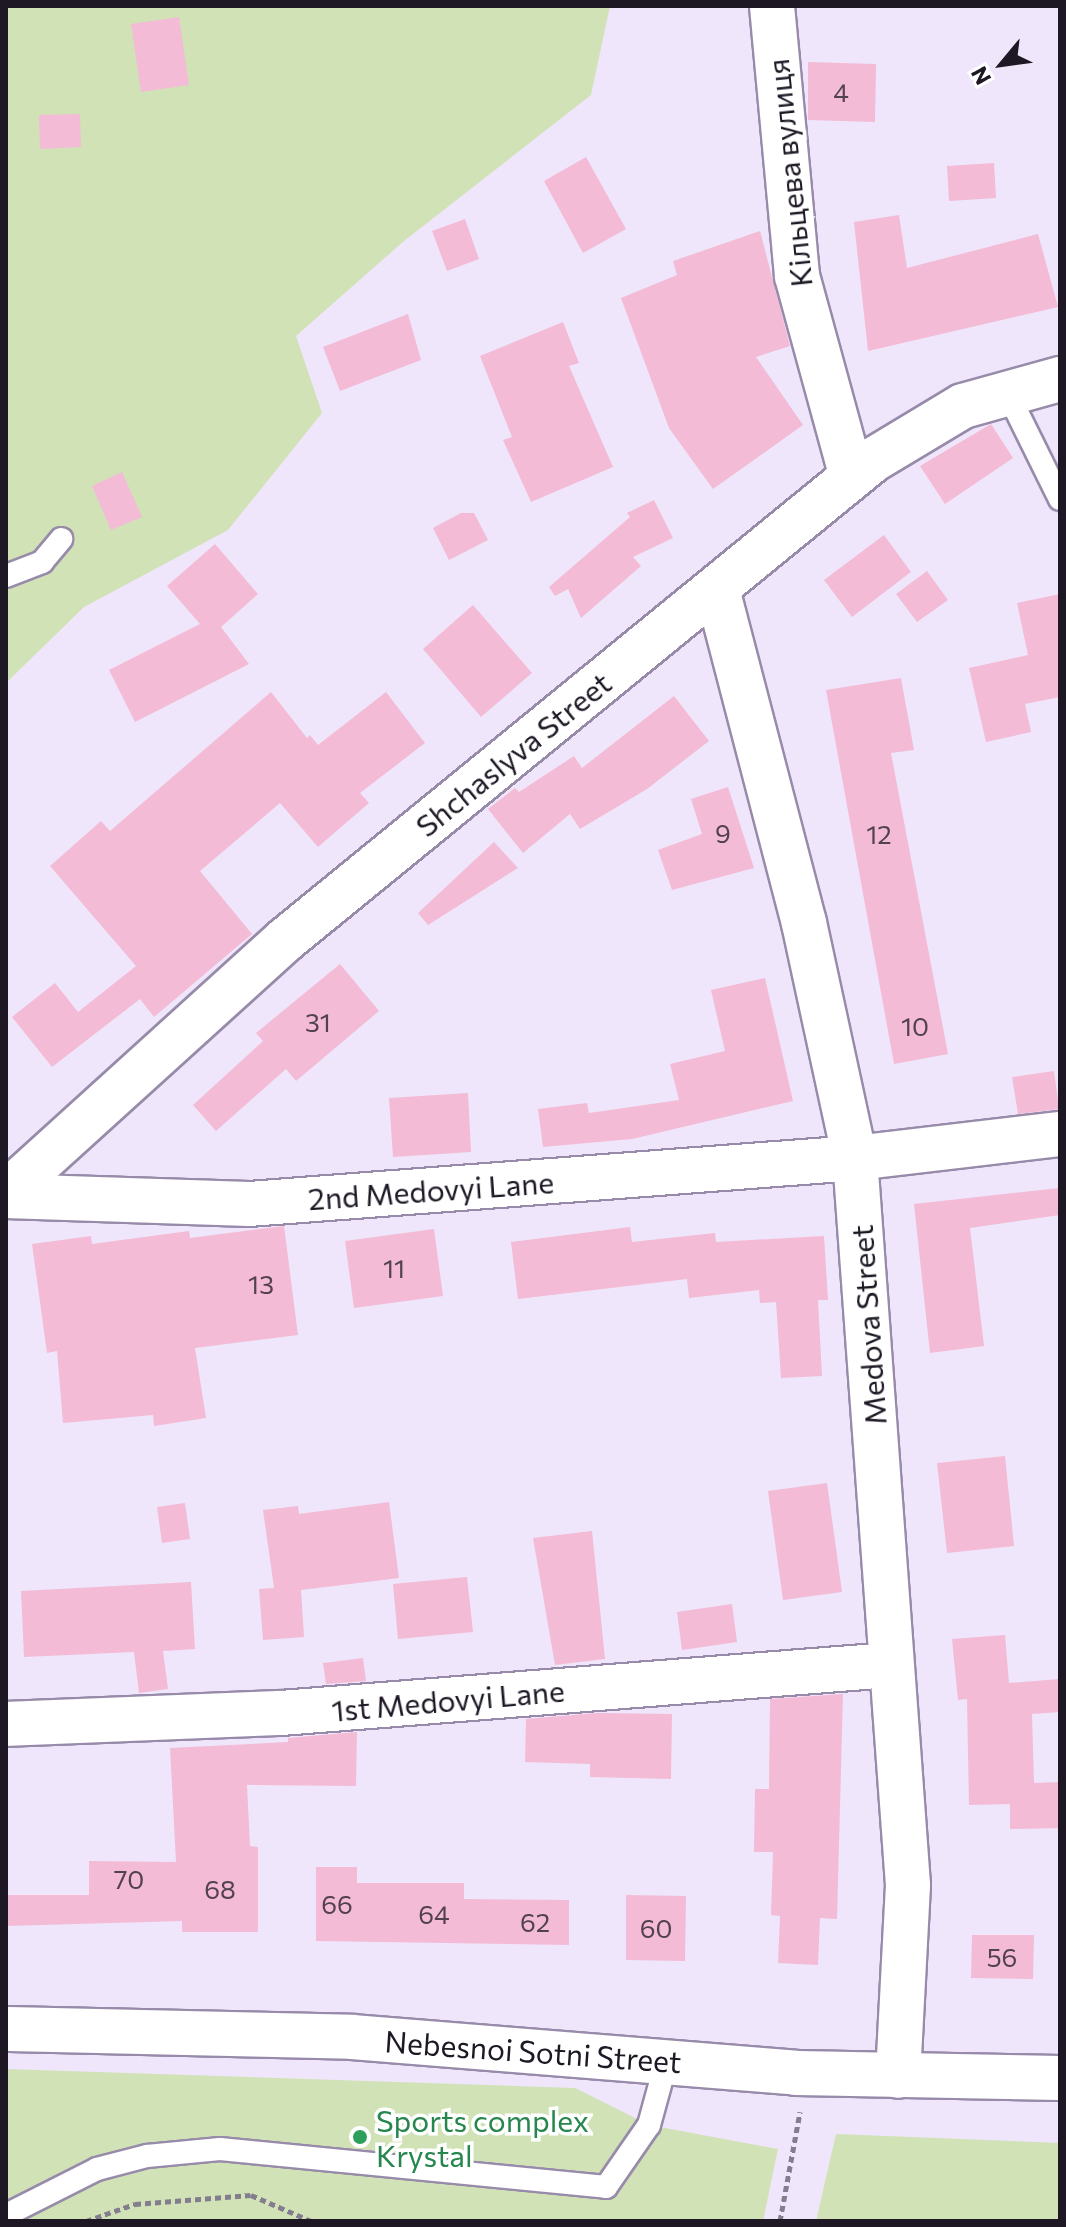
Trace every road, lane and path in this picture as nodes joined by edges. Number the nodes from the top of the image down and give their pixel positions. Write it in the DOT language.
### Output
graph roads {
  1 [pos="772,6"];
  2 [pos="1060,379"];
  3 [pos="1008,394"];
  4 [pos="852,477"];
  5 [pos="1060,499"];
  6 [pos="61,539"];
  7 [pos="6,576"];
  8 [pos="717,589"];
  9 [pos="1060,1134"];
  10 [pos="855,1158"];
  11 [pos="6,1194"];
  12 [pos="889,1665"];
  13 [pos="6,1724"];
  14 [pos="6,2029"];
  15 [pos="667,2059"];
  16 [pos="796,2073"];
  17 [pos="898,2076"];
  18 [pos="1060,2078"];
  19 [pos="6,2215"];
  20 [pos="86,2221"];
  21 [pos="311,2221"];
  22 [pos="780,2221"];
  1 -- 4 [label="street, Кільцева вулиця"];
  2 -- 3 [label="street, Shchaslyva Street"];
  3 -- 4 [label="street, Shchaslyva Street"];
  3 -- 5 [label="lane"];
  4 -- 8 [label="street, Shchaslyva Street"];
  6 -- 7 [label="lane"];
  8 -- 10 [label="street, Medova Street"];
  8 -- 11 [label="street, Shchaslyva Street"];
  9 -- 10 [label="street, 2nd Medovyi Lane"];
  10 -- 11 [label="street, 2nd Medovyi Lane"];
  10 -- 12 [label="street, Medova Street"];
  12 -- 13 [label="street, 1st Medovyi Lane"];
  12 -- 17 [label="street, Medova Street"];
  14 -- 15 [label="street, Nebesnoi Sotni Street"];
  15 -- 16 [label="street, Nebesnoi Sotni Street"];
  15 -- 19 [label="lane"];
  16 -- 17 [label="street, Nebesnoi Sotni Street"];
  16 -- 22 [label="path"];
  17 -- 18 [label="street, Nebesnoi Sotni Street"];
  20 -- 21 [label="path"];
}
